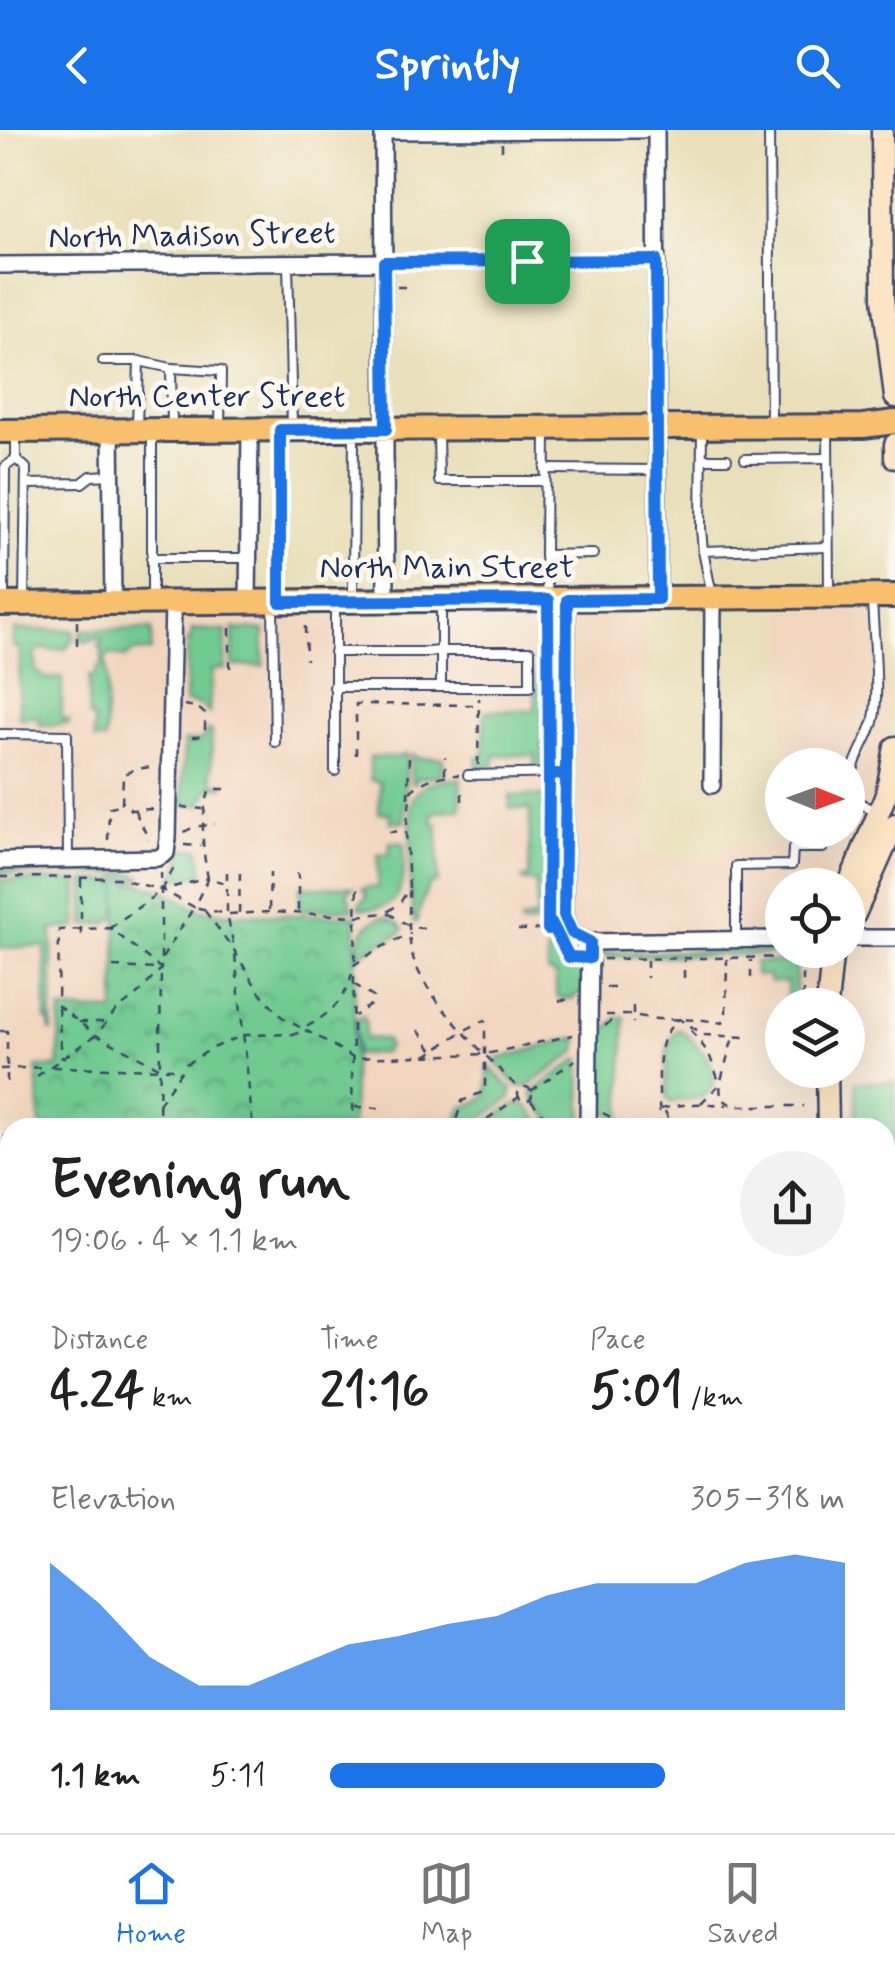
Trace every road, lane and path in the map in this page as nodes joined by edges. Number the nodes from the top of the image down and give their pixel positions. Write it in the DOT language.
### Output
graph roads {
  1 [pos="383,130"];
  2 [pos="544,130"];
  3 [pos="642,130"];
  4 [pos="656,130"];
  5 [pos="769,130"];
  6 [pos="882,130"];
  7 [pos="502,140"];
  8 [pos="502,156"];
  9 [pos="656,260"];
  10 [pos="384,262"];
  11 [pos="288,263"];
  12 [pos="0,265"];
  13 [pos="410,287"];
  14 [pos="393,288"];
  15 [pos="103,361"];
  16 [pos="139,361"];
  17 [pos="171,368"];
  18 [pos="895,398"];
  19 [pos="895,422"];
  20 [pos="770,426"];
  21 [pos="828,426"];
  22 [pos="702,427"];
  23 [pos="438,428"];
  24 [pos="546,428"];
  25 [pos="657,428"];
  26 [pos="354,429"];
  27 [pos="386,429"];
  28 [pos="112,430"];
  29 [pos="153,430"];
  30 [pos="220,430"];
  31 [pos="250,430"];
  32 [pos="286,430"];
  33 [pos="8,431"];
  34 [pos="895,444"];
  35 [pos="745,458"];
  36 [pos="828,458"];
  37 [pos="895,458"];
  38 [pos="16,459"];
  39 [pos="702,459"];
  40 [pos="727,459"];
  41 [pos="546,469"];
  42 [pos="658,470"];
  43 [pos="112,475"];
  44 [pos="546,481"];
  45 [pos="26,484"];
  46 [pos="828,546"];
  47 [pos="703,551"];
  48 [pos="593,554"];
  49 [pos="545,555"];
  50 [pos="152,558"];
  51 [pos="248,558"];
  52 [pos="829,596"];
  53 [pos="883,596"];
  54 [pos="713,598"];
  55 [pos="658,599"];
  56 [pos="441,600"];
  57 [pos="557,600"];
  58 [pos="344,601"];
  59 [pos="386,601"];
  60 [pos="248,602"];
  61 [pos="276,602"];
  62 [pos="77,603"];
  63 [pos="113,603"];
  64 [pos="162,603"];
  65 [pos="9,604"];
  66 [pos="305,626"];
  67 [pos="230,627"];
  68 [pos="76,645"];
  69 [pos="440,651"];
  70 [pos="334,652"];
  71 [pos="306,660"];
  72 [pos="230,668"];
  73 [pos="334,687"];
  74 [pos="441,687"];
  75 [pos="479,687"];
  76 [pos="183,704"];
  77 [pos="478,705"];
  78 [pos="214,719"];
  79 [pos="205,722"];
  80 [pos="0,734"];
  81 [pos="182,737"];
  82 [pos="275,742"];
  83 [pos="895,747"];
  84 [pos="409,754"];
  85 [pos="356,755"];
  86 [pos="445,757"];
  87 [pos="152,768"];
  88 [pos="335,772"];
  89 [pos="473,774"];
  90 [pos="557,774"];
  91 [pos="444,775"];
  92 [pos="712,785"];
  93 [pos="225,789"];
  94 [pos="462,801"];
  95 [pos="122,803"];
  96 [pos="408,805"];
  97 [pos="180,807"];
  98 [pos="152,809"];
  99 [pos="204,809"];
  100 [pos="135,810"];
  101 [pos="887,818"];
  102 [pos="216,824"];
  103 [pos="203,827"];
  104 [pos="406,831"];
  105 [pos="179,832"];
  106 [pos="389,832"];
  107 [pos="108,840"];
  108 [pos="149,840"];
  109 [pos="178,845"];
  110 [pos="202,846"];
  111 [pos="793,848"];
  112 [pos="68,860"];
  113 [pos="0,861"];
  114 [pos="162,865"];
  115 [pos="858,868"];
  116 [pos="227,872"];
  117 [pos="240,872"];
  118 [pos="270,872"];
  119 [pos="298,874"];
  120 [pos="0,878"];
  121 [pos="81,878"];
  122 [pos="208,878"];
  123 [pos="226,884"];
  124 [pos="865,884"];
  125 [pos="356,887"];
  126 [pos="409,888"];
  127 [pos="162,890"];
  128 [pos="548,890"];
  129 [pos="194,908"];
  130 [pos="204,910"];
  131 [pos="548,910"];
  132 [pos="269,912"];
  133 [pos="298,913"];
  134 [pos="386,913"];
  135 [pos="227,914"];
  136 [pos="239,914"];
  137 [pos="356,916"];
  138 [pos="110,928"];
  139 [pos="431,929"];
  140 [pos="411,930"];
  141 [pos="518,930"];
  142 [pos="81,932"];
  143 [pos="558,938"];
  144 [pos="865,938"];
  145 [pos="895,938"];
  146 [pos="765,939"];
  147 [pos="736,940"];
  148 [pos="234,950"];
  149 [pos="590,950"];
  150 [pos="727,958"];
  151 [pos="751,958"];
  152 [pos="765,958"];
  153 [pos="647,959"];
  154 [pos="684,959"];
  155 [pos="161,960"];
  156 [pos="354,964"];
  157 [pos="113,967"];
  158 [pos="161,969"];
  159 [pos="59,975"];
  160 [pos="69,976"];
  161 [pos="647,978"];
  162 [pos="684,978"];
  163 [pos="751,978"];
  164 [pos="354,984"];
  165 [pos="58,1006"];
  166 [pos="633,1006"];
  167 [pos="632,1015"];
  168 [pos="354,1017"];
  169 [pos="680,1020"];
  170 [pos="78,1022"];
  171 [pos="108,1022"];
  172 [pos="590,1023"];
  173 [pos="633,1023"];
  174 [pos="687,1024"];
  175 [pos="14,1028"];
  176 [pos="303,1030"];
  177 [pos="418,1030"];
  178 [pos="462,1031"];
  179 [pos="2,1032"];
  180 [pos="96,1035"];
  181 [pos="244,1035"];
  182 [pos="733,1036"];
  183 [pos="744,1036"];
  184 [pos="589,1050"];
  185 [pos="433,1051"];
  186 [pos="486,1054"];
  187 [pos="352,1058"];
  188 [pos="424,1058"];
  189 [pos="438,1058"];
  190 [pos="62,1060"];
  191 [pos="48,1067"];
  192 [pos="160,1067"];
  193 [pos="0,1068"];
  194 [pos="7,1068"];
  195 [pos="181,1069"];
  196 [pos="37,1076"];
  197 [pos="7,1082"];
  198 [pos="720,1084"];
  199 [pos="827,1088"];
  200 [pos="520,1090"];
  201 [pos="531,1091"];
  202 [pos="519,1098"];
  203 [pos="530,1099"];
  204 [pos="701,1103"];
  205 [pos="159,1104"];
  206 [pos="589,1106"];
  207 [pos="733,1106"];
  208 [pos="804,1106"];
  209 [pos="354,1107"];
  210 [pos="382,1108"];
  211 [pos="662,1109"];
  212 [pos="159,1118"];
  213 [pos="252,1118"];
  214 [pos="354,1118"];
  215 [pos="457,1118"];
  216 [pos="489,1118"];
  217 [pos="546,1118"];
  218 [pos="588,1118"];
  219 [pos="609,1118"];
  220 [pos="660,1118"];
  221 [pos="667,1118"];
  222 [pos="828,1118"];
  1 -- 2 [label="street"];
  1 -- 10 [label="street"];
  2 -- 3 [label="street"];
  4 -- 9 [label="street"];
  5 -- 20 [label="lane"];
  6 -- 18 [label="main road"];
  7 -- 8 [label="path"];
  9 -- 10 [label="lane"];
  9 -- 25 [label="street"];
  10 -- 11 [label="street, North Madison Street"];
  10 -- 27 [label="street"];
  11 -- 12 [label="street, North Madison Street"];
  11 -- 32 [label="lane"];
  13 -- 14 [label="path"];
  15 -- 16 [label="lane"];
  16 -- 17 [label="lane"];
  16 -- 29 [label="lane"];
  17 -- 29 [label="lane"];
  17 -- 30 [label="lane"];
  19 -- 21 [label="main road, North Center Street"];
  20 -- 21 [label="main road, North Center Street"];
  20 -- 22 [label="main road, North Center Street"];
  21 -- 36 [label="lane"];
  22 -- 25 [label="main road, North Center Street"];
  22 -- 39 [label="lane"];
  23 -- 24 [label="main road, North Center Street"];
  23 -- 27 [label="main road, North Center Street"];
  23 -- 44 [label="lane"];
  24 -- 25 [label="main road, North Center Street"];
  24 -- 41 [label="lane"];
  25 -- 42 [label="street"];
  26 -- 27 [label="main road, North Center Street"];
  26 -- 32 [label="main road, North Center Street"];
  26 -- 58 [label="lane"];
  27 -- 59 [label="street"];
  28 -- 29 [label="main road, North Center Street"];
  28 -- 33 [label="main road, North Center Street"];
  28 -- 43 [label="street"];
  29 -- 30 [label="main road, North Center Street"];
  29 -- 50 [label="lane"];
  30 -- 31 [label="main road, North Center Street"];
  31 -- 32 [label="main road, North Center Street"];
  31 -- 51 [label="street"];
  32 -- 61 [label="lane"];
  33 -- 38 [label="lane"];
  34 -- 37 [label="main road"];
  35 -- 36 [label="lane"];
  36 -- 46 [label="lane"];
  38 -- 45 [label="lane"];
  38 -- 65 [label="lane"];
  39 -- 40 [label="lane"];
  39 -- 47 [label="lane"];
  41 -- 42 [label="lane"];
  41 -- 44 [label="lane"];
  42 -- 55 [label="street"];
  43 -- 45 [label="lane"];
  43 -- 63 [label="street"];
  44 -- 49 [label="lane"];
  45 -- 65 [label="lane"];
  46 -- 47 [label="lane"];
  46 -- 52 [label="lane"];
  47 -- 54 [label="lane"];
  48 -- 49 [label="lane"];
  49 -- 57 [label="lane"];
  50 -- 51 [label="lane"];
  50 -- 64 [label="lane"];
  51 -- 60 [label="street"];
  52 -- 53 [label="main road, North Main Street"];
  52 -- 54 [label="main road, North Main Street"];
  53 -- 101 [label="lane"];
  54 -- 55 [label="main road, North Main Street"];
  54 -- 92 [label="street"];
  55 -- 57 [label="main road, North Main Street"];
  56 -- 57 [label="main road, North Main Street"];
  56 -- 59 [label="main road, North Main Street"];
  56 -- 69 [label="lane"];
  57 -- 90 [label="street"];
  57 -- 90 [label="path"];
  58 -- 59 [label="main road, North Main Street"];
  58 -- 61 [label="main road, North Main Street"];
  58 -- 70 [label="lane"];
  60 -- 61 [label="main road, North Main Street"];
  60 -- 64 [label="main road, North Main Street"];
  61 -- 82 [label="lane"];
  62 -- 63 [label="main road, North Main Street"];
  62 -- 65 [label="main road, North Main Street"];
  62 -- 68 [label="path"];
  63 -- 64 [label="main road, North Main Street"];
  64 -- 114 [label="street"];
  66 -- 71 [label="path"];
  67 -- 72 [label="path"];
  69 -- 70 [label="lane"];
  69 -- 74 [label="lane"];
  69 -- 75 [label="lane"];
  70 -- 73 [label="lane"];
  73 -- 74 [label="lane"];
  73 -- 88 [label="lane"];
  74 -- 75 [label="lane"];
  75 -- 77 [label="path"];
  76 -- 79 [label="path"];
  77 -- 85 [label="path"];
  77 -- 89 [label="path"];
  78 -- 79 [label="path"];
  79 -- 81 [label="path"];
  80 -- 112 [label="lane"];
  83 -- 101 [label="main road"];
  84 -- 96 [label="path"];
  86 -- 91 [label="path"];
  87 -- 95 [label="path"];
  89 -- 90 [label="lane"];
  90 -- 128 [label="path"];
  90 -- 149 [label="street"];
  91 -- 94 [label="path"];
  91 -- 96 [label="path"];
  93 -- 99 [label="path"];
  95 -- 100 [label="path"];
  95 -- 107 [label="path"];
  96 -- 104 [label="path"];
  97 -- 99 [label="path"];
  98 -- 100 [label="path"];
  99 -- 103 [label="path"];
  100 -- 108 [label="path"];
  101 -- 115 [label="main road"];
  101 -- 124 [label="main road"];
  102 -- 103 [label="path"];
  103 -- 105 [label="path"];
  103 -- 110 [label="path"];
  104 -- 106 [label="path"];
  104 -- 126 [label="path"];
  109 -- 110 [label="path"];
  110 -- 122 [label="path"];
  111 -- 147 [label="lane"];
  112 -- 113 [label="street"];
  112 -- 114 [label="street"];
  114 -- 127 [label="path"];
  116 -- 123 [label="path"];
  117 -- 136 [label="path"];
  118 -- 132 [label="path"];
  119 -- 133 [label="path"];
  120 -- 121 [label="path"];
  121 -- 127 [label="path"];
  121 -- 142 [label="path"];
  122 -- 123 [label="path"];
  122 -- 127 [label="path"];
  122 -- 129 [label="path"];
  123 -- 135 [label="path"];
  125 -- 137 [label="path"];
  126 -- 134 [label="path"];
  126 -- 140 [label="path"];
  127 -- 129 [label="path"];
  127 -- 138 [label="path"];
  127 -- 155 [label="path"];
  129 -- 130 [label="path"];
  129 -- 155 [label="path"];
  130 -- 135 [label="path"];
  130 -- 148 [label="path"];
  131 -- 141 [label="path"];
  132 -- 133 [label="path"];
  132 -- 136 [label="path"];
  133 -- 137 [label="path"];
  134 -- 137 [label="path"];
  134 -- 140 [label="path"];
  135 -- 136 [label="path"];
  135 -- 148 [label="path"];
  137 -- 156 [label="path"];
  138 -- 142 [label="path"];
  138 -- 158 [label="path"];
  139 -- 140 [label="path"];
  140 -- 156 [label="path"];
  140 -- 178 [label="path"];
  142 -- 159 [label="path"];
  143 -- 149 [label="path"];
  144 -- 145 [label="street"];
  146 -- 147 [label="street"];
  147 -- 149 [label="street"];
  148 -- 176 [label="path"];
  148 -- 181 [label="path"];
  149 -- 153 [label="path"];
  149 -- 172 [label="street"];
  150 -- 151 [label="path"];
  150 -- 154 [label="path"];
  150 -- 169 [label="path"];
  151 -- 152 [label="path"];
  151 -- 163 [label="path"];
  153 -- 154 [label="path"];
  153 -- 161 [label="path"];
  154 -- 162 [label="path"];
  155 -- 158 [label="path"];
  156 -- 164 [label="path"];
  156 -- 176 [label="path"];
  157 -- 158 [label="path"];
  158 -- 171 [label="path"];
  158 -- 192 [label="path"];
  159 -- 160 [label="path"];
  159 -- 165 [label="path"];
  164 -- 168 [label="path"];
  164 -- 168 [label="path"];
  165 -- 170 [label="path"];
  165 -- 190 [label="path"];
  166 -- 167 [label="path"];
  167 -- 169 [label="path"];
  167 -- 172 [label="path"];
  167 -- 173 [label="path"];
  168 -- 187 [label="path"];
  169 -- 174 [label="path"];
  169 -- 211 [label="path"];
  170 -- 171 [label="path"];
  170 -- 180 [label="path"];
  171 -- 180 [label="path"];
  172 -- 184 [label="street"];
  172 -- 186 [label="path"];
  174 -- 182 [label="path"];
  174 -- 198 [label="path"];
  175 -- 179 [label="path"];
  176 -- 181 [label="path"];
  176 -- 187 [label="path"];
  177 -- 185 [label="path"];
  178 -- 185 [label="path"];
  178 -- 186 [label="path"];
  178 -- 186 [label="path"];
  179 -- 194 [label="path"];
  180 -- 190 [label="path"];
  180 -- 192 [label="path"];
  181 -- 195 [label="path"];
  181 -- 213 [label="path"];
  182 -- 183 [label="path"];
  182 -- 198 [label="path"];
  184 -- 201 [label="path"];
  184 -- 206 [label="street"];
  185 -- 188 [label="path"];
  185 -- 189 [label="path"];
  186 -- 189 [label="path"];
  186 -- 200 [label="path"];
  186 -- 215 [label="path"];
  187 -- 188 [label="path"];
  187 -- 209 [label="path"];
  188 -- 189 [label="path"];
  190 -- 191 [label="path"];
  191 -- 192 [label="path"];
  191 -- 194 [label="path"];
  191 -- 196 [label="path"];
  192 -- 195 [label="path"];
  192 -- 205 [label="path"];
  193 -- 194 [label="path"];
  194 -- 197 [label="path"];
  195 -- 205 [label="path"];
  198 -- 204 [label="path"];
  198 -- 207 [label="path"];
  199 -- 222 [label="main road"];
  200 -- 201 [label="path"];
  200 -- 202 [label="path"];
  201 -- 203 [label="path"];
  202 -- 203 [label="path"];
  202 -- 216 [label="path"];
  203 -- 217 [label="path"];
  204 -- 207 [label="path"];
  204 -- 211 [label="path"];
  205 -- 212 [label="path"];
  206 -- 218 [label="street"];
  206 -- 219 [label="path"];
  207 -- 208 [label="path"];
  209 -- 210 [label="path"];
  209 -- 214 [label="path"];
  211 -- 220 [label="path"];
  211 -- 221 [label="path"];
}
